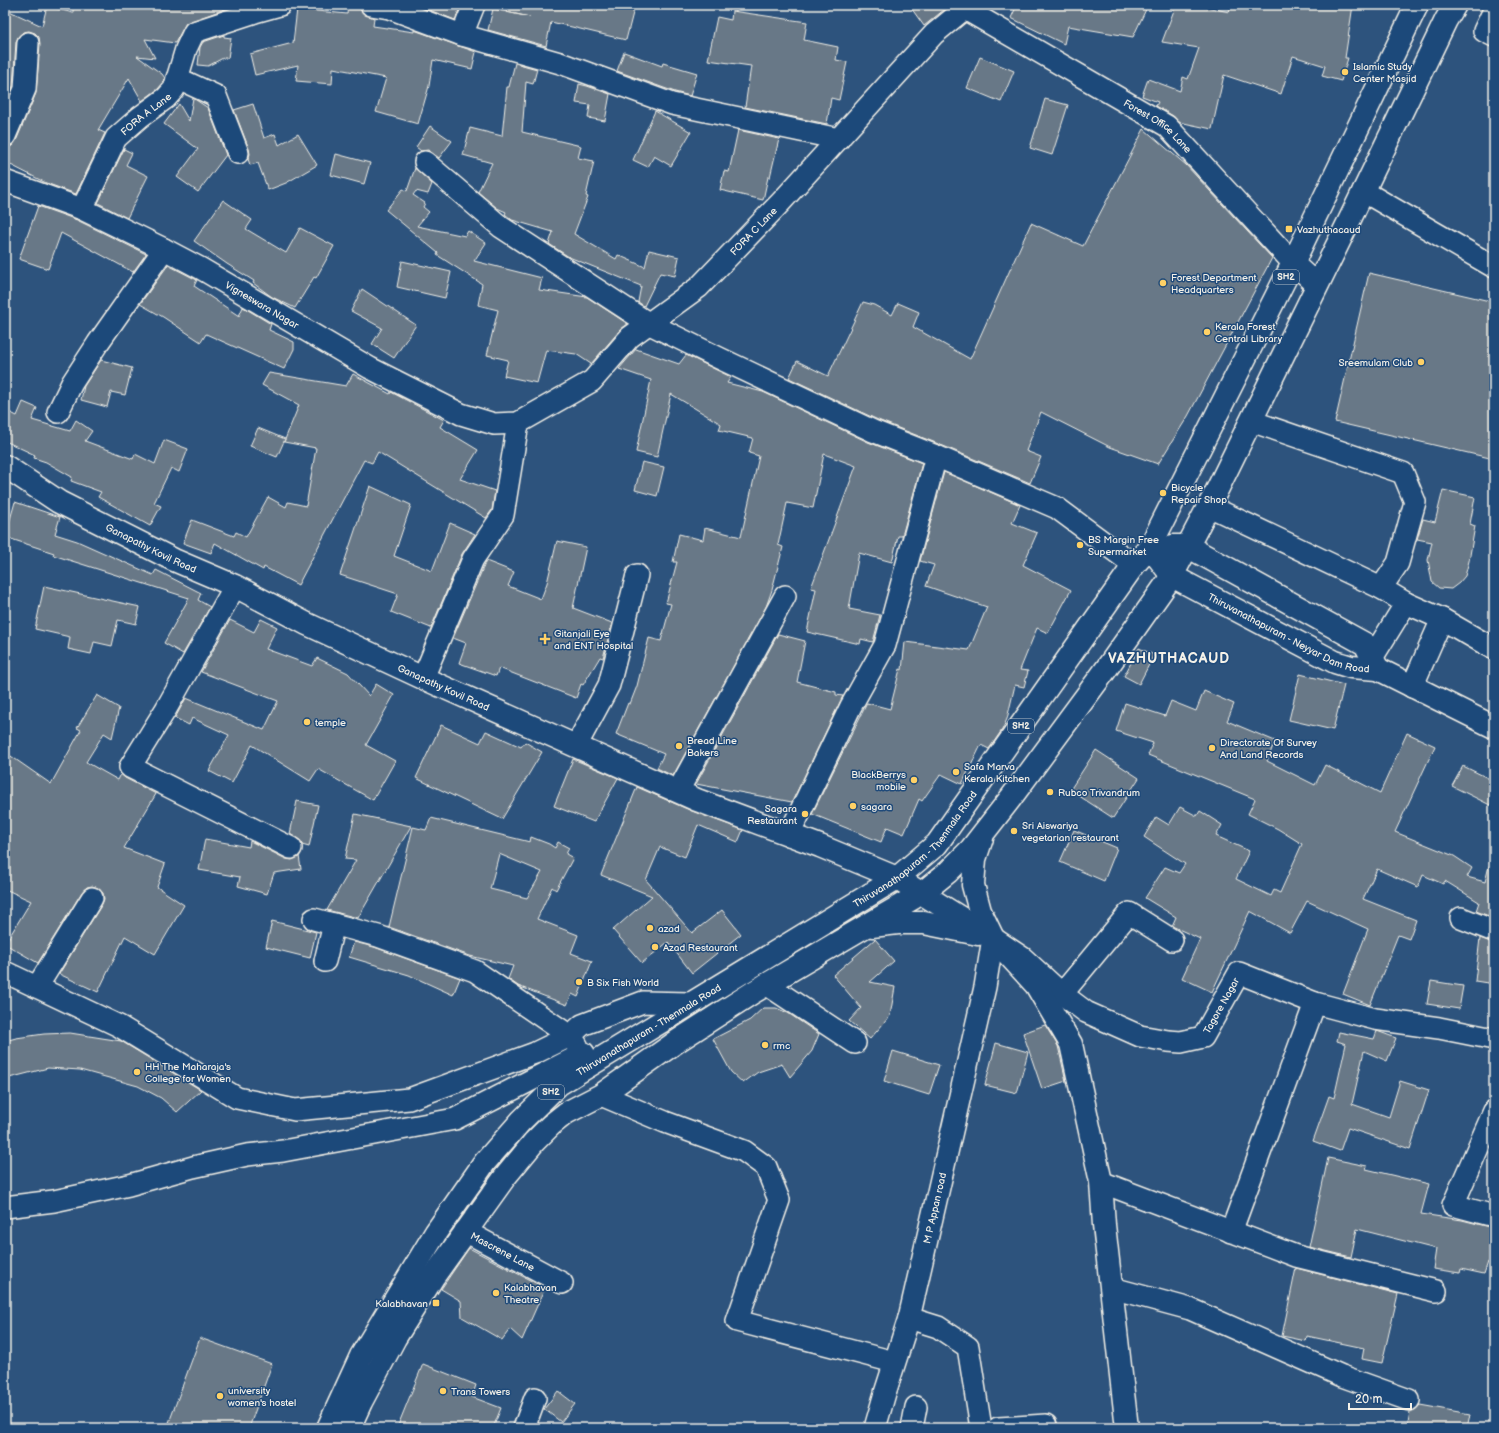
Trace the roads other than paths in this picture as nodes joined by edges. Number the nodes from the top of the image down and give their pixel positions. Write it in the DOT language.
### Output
graph roads {
  1 [pos="280,5"];
  2 [pos="371,5"];
  3 [pos="474,5"];
  4 [pos="1417,5"];
  5 [pos="1455,5"];
  6 [pos="965,6"];
  7 [pos="1494,10"];
  8 [pos="232,12"];
  9 [pos="462,34"];
  10 [pos="1494,36"];
  11 [pos="28,42"];
  12 [pos="177,78"];
  13 [pos="5,136"];
  14 [pos="838,139"];
  15 [pos="238,154"];
  16 [pos="425,162"];
  17 [pos="5,181"];
  18 [pos="1363,191"];
  19 [pos="82,209"];
  20 [pos="164,249"];
  21 [pos="1293,263"];
  22 [pos="1494,267"];
  23 [pos="1317,285"];
  24 [pos="648,323"];
  25 [pos="58,412"];
  26 [pos="1251,421"];
  27 [pos="518,423"];
  28 [pos="936,456"];
  29 [pos="5,466"];
  30 [pos="1209,506"];
  31 [pos="1150,546"];
  32 [pos="1187,546"];
  33 [pos="1134,565"];
  34 [pos="638,575"];
  35 [pos="1172,576"];
  36 [pos="235,586"];
  37 [pos="1381,588"];
  38 [pos="785,596"];
  39 [pos="1406,603"];
  40 [pos="1442,619"];
  41 [pos="1494,649"];
  42 [pos="1375,664"];
  43 [pos="423,678"];
  44 [pos="1412,687"];
  45 [pos="1494,727"];
  46 [pos="576,746"];
  47 [pos="678,791"];
  48 [pos="984,832"];
  49 [pos="789,835"];
  50 [pos="292,848"];
  51 [pos="897,878"];
  52 [pos="922,893"];
  53 [pos="92,898"];
  54 [pos="1461,918"];
  55 [pos="314,919"];
  56 [pos="334,924"];
  57 [pos="863,928"];
  58 [pos="1494,931"];
  59 [pos="993,938"];
  60 [pos="1172,940"];
  61 [pos="325,961"];
  62 [pos="5,972"];
  63 [pos="766,984"];
  64 [pos="37,987"];
  65 [pos="1062,994"];
  66 [pos="690,1003"];
  67 [pos="1315,1003"];
  68 [pos="570,1036"];
  69 [pos="1494,1039"];
  70 [pos="854,1043"];
  71 [pos="588,1058"];
  72 [pos="601,1095"];
  73 [pos="1494,1110"];
  74 [pos="1101,1182"];
  75 [pos="5,1207"];
  76 [pos="1494,1216"];
  77 [pos="465,1231"];
  78 [pos="1231,1232"];
  79 [pos="562,1283"];
  80 [pos="1112,1288"];
  81 [pos="1436,1291"];
  82 [pos="909,1318"];
  83 [pos="894,1362"];
  84 [pos="536,1398"];
  85 [pos="1409,1400"];
  86 [pos="916,1407"];
  87 [pos="1046,1425"];
  88 [pos="328,1428"];
  89 [pos="349,1428"];
  90 [pos="524,1428"];
  91 [pos="875,1428"];
  92 [pos="912,1428"];
  93 [pos="981,1428"];
  94 [pos="998,1428"];
  95 [pos="1127,1428"];
  1 -- 8 [label="street, FORA A Lane"];
  2 -- 9 [label="street"];
  3 -- 9 [label="street"];
  4 -- 21 [label="main road, Thiruvanathapuram - Thenmala Road / SH2"];
  5 -- 18 [label="main road"];
  6 -- 14 [label="street, FORA C Lane"];
  6 -- 21 [label="street, Forest Office Lane"];
  7 -- 10 [label="street"];
  8 -- 12 [label="street, FORA A Lane"];
  9 -- 14 [label="street"];
  11 -- 13 [label="street"];
  12 -- 15 [label="street"];
  12 -- 19 [label="street, FORA A Lane"];
  14 -- 24 [label="street, FORA C Lane"];
  16 -- 24 [label="street"];
  17 -- 19 [label="street, Vigneswara Nagar"];
  18 -- 22 [label="street"];
  18 -- 23 [label="main road"];
  19 -- 20 [label="street, Vigneswara Nagar"];
  20 -- 25 [label="street"];
  20 -- 27 [label="street, Vigneswara Nagar"];
  21 -- 23 [label="street, Forest Office Lane"];
  21 -- 31 [label="main road, Thiruvanathapuram - Thenmala Road / SH2"];
  23 -- 26 [label="main road"];
  24 -- 27 [label="street, FORA C Lane"];
  24 -- 28 [label="street"];
  26 -- 30 [label="main road"];
  26 -- 37 [label="street"];
  27 -- 43 [label="street"];
  28 -- 33 [label="street"];
  28 -- 49 [label="street"];
  29 -- 36 [label="main road, Ganapathy Kovil Road"];
  30 -- 32 [label="main road"];
  30 -- 37 [label="street"];
  31 -- 32 [label="main road"];
  31 -- 33 [label="main road, Thiruvanathapuram - Thenmala Road / SH2"];
  31 -- 35 [label="main road"];
  32 -- 35 [label="main road"];
  32 -- 42 [label="main road"];
  33 -- 51 [label="main road, Thiruvanathapuram - Thenmala Road / SH2"];
  34 -- 46 [label="street"];
  35 -- 42 [label="main road, Thiruvanathapuram - Neyyar Dam Road"];
  35 -- 48 [label="main road"];
  36 -- 43 [label="main road, Ganapathy Kovil Road"];
  36 -- 50 [label="street"];
  37 -- 39 [label="street"];
  38 -- 47 [label="street"];
  39 -- 40 [label="street"];
  39 -- 42 [label="street"];
  40 -- 41 [label="street"];
  40 -- 44 [label="street"];
  42 -- 44 [label="main road, Thiruvanathapuram - Neyyar Dam Road"];
  43 -- 46 [label="main road, Ganapathy Kovil Road"];
  44 -- 45 [label="main road, Thiruvanathapuram - Neyyar Dam Road"];
  46 -- 47 [label="main road, Ganapathy Kovil Road"];
  47 -- 49 [label="main road, Ganapathy Kovil Road"];
  48 -- 52 [label="main road"];
  48 -- 59 [label="main road"];
  49 -- 51 [label="main road, Ganapathy Kovil Road"];
  51 -- 52 [label="main road, Ganapathy Kovil Road"];
  51 -- 66 [label="main road, Thiruvanathapuram - Thenmala Road / SH2"];
  52 -- 57 [label="main road"];
  52 -- 59 [label="main road, Ganapathy Kovil Road"];
  53 -- 64 [label="street"];
  54 -- 58 [label="street"];
  55 -- 56 [label="street"];
  56 -- 61 [label="street"];
  56 -- 68 [label="street"];
  57 -- 59 [label="main road"];
  57 -- 63 [label="main road"];
  59 -- 65 [label="street, Tagore Nagar"];
  59 -- 74 [label="main road"];
  59 -- 82 [label="street, M P Appan road"];
  60 -- 65 [label="street"];
  62 -- 64 [label="street"];
  63 -- 70 [label="street"];
  63 -- 72 [label="main road"];
  64 -- 68 [label="street"];
  65 -- 67 [label="street, Tagore Nagar"];
  66 -- 68 [label="street"];
  66 -- 71 [label="main road, Thiruvanathapuram - Thenmala Road / SH2"];
  67 -- 69 [label="street, Tagore Nagar"];
  67 -- 78 [label="street"];
  68 -- 71 [label="street"];
  71 -- 75 [label="street"];
  71 -- 88 [label="main road, Thiruvanathapuram - Thenmala Road / SH2"];
  72 -- 77 [label="main road"];
  72 -- 83 [label="street"];
  73 -- 76 [label="street"];
  74 -- 78 [label="street"];
  74 -- 80 [label="main road"];
  77 -- 79 [label="street, Mascrene Lane"];
  77 -- 89 [label="main road"];
  78 -- 81 [label="street"];
  80 -- 85 [label="street"];
  80 -- 95 [label="main road"];
  82 -- 83 [label="street, M P Appan road"];
  82 -- 93 [label="street"];
  83 -- 91 [label="street, M P Appan road"];
  84 -- 90 [label="street"];
  86 -- 92 [label="street"];
  87 -- 94 [label="street"];
}
